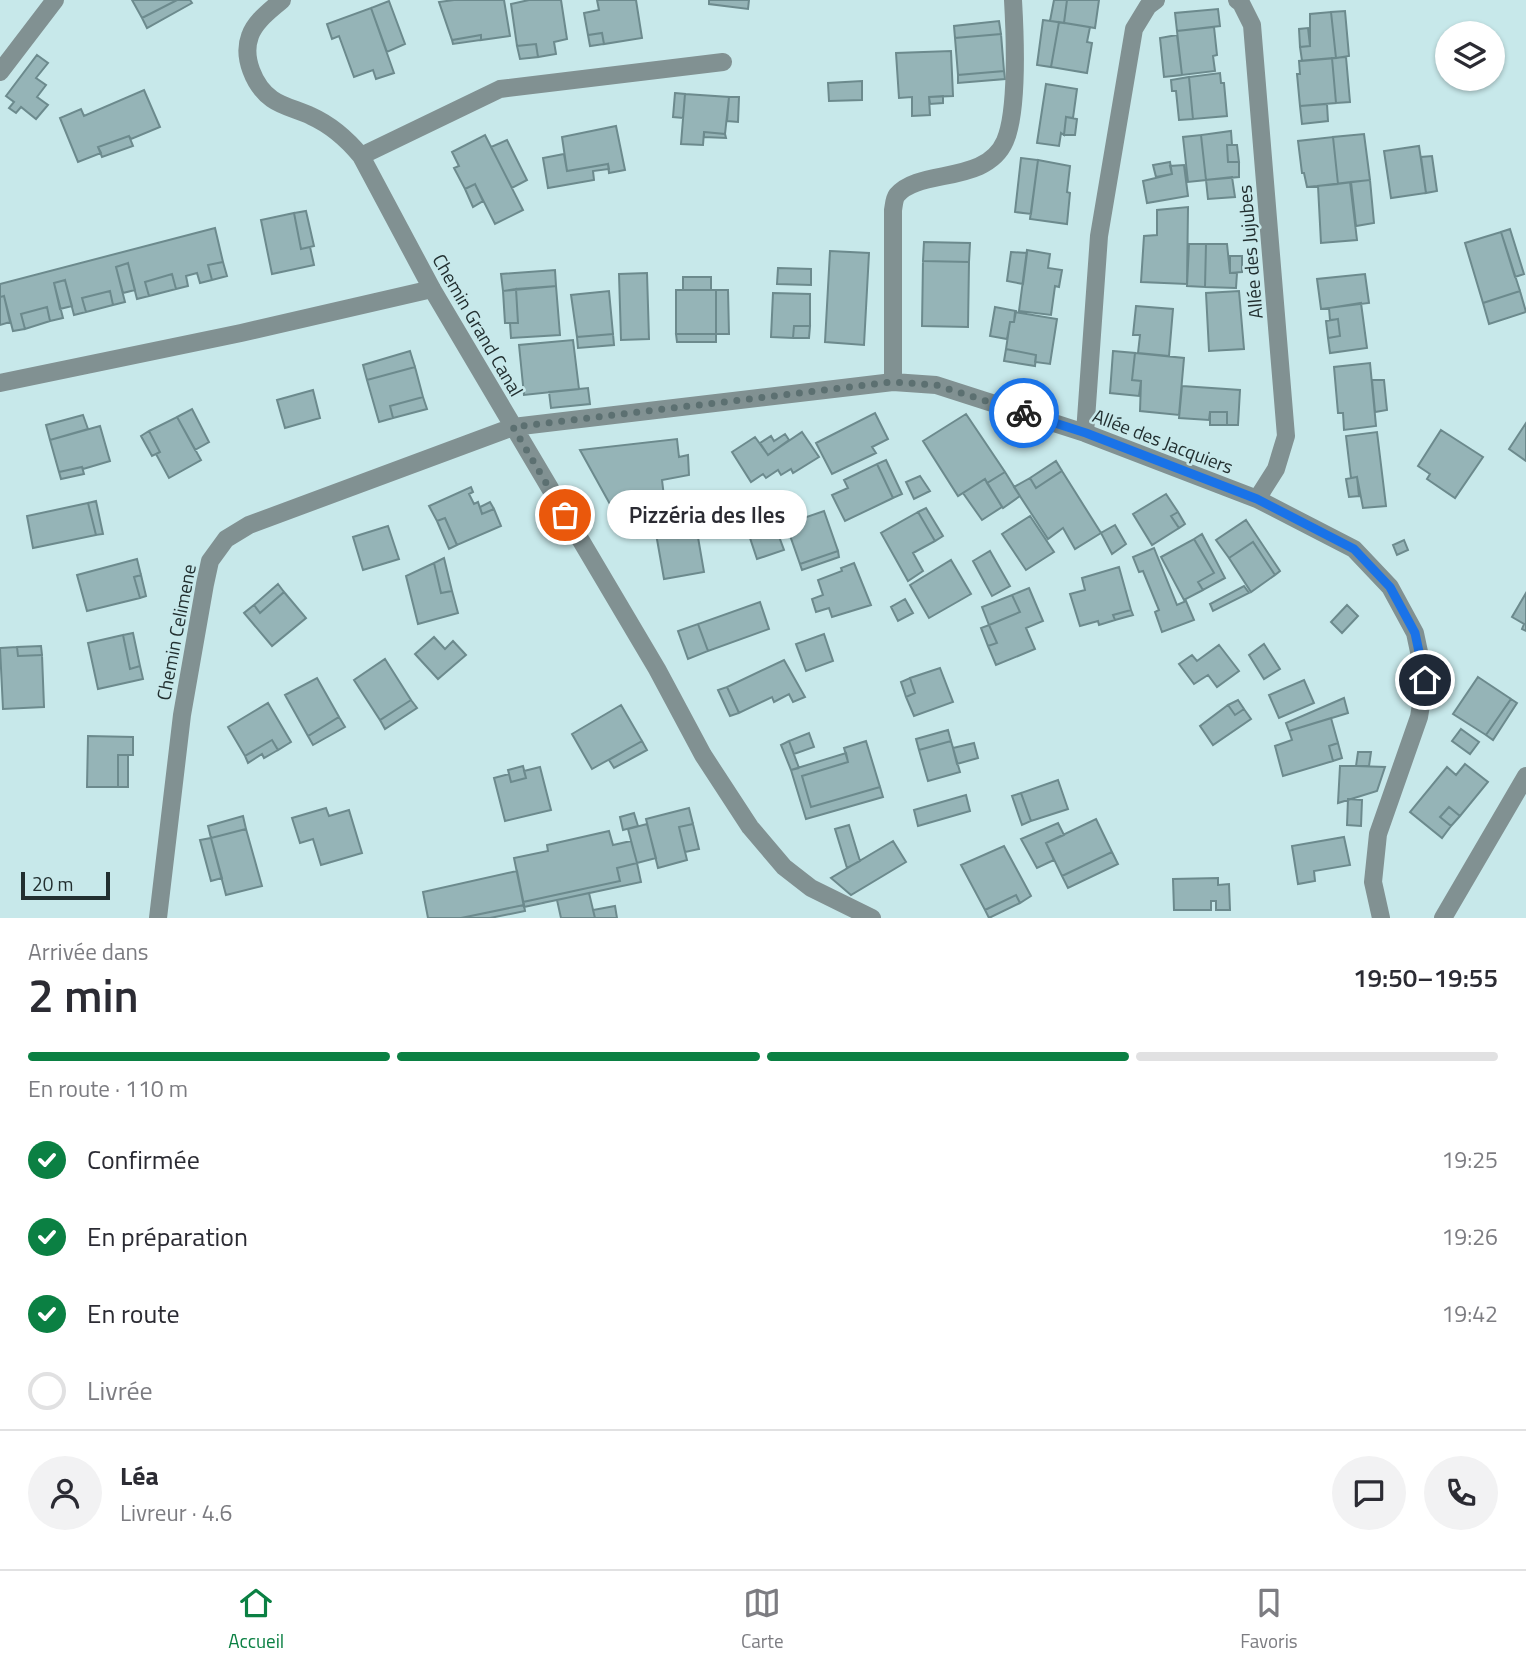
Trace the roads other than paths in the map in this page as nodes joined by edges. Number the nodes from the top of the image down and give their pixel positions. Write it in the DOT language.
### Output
graph roads {
  1 [pos="55,0"];
  2 [pos="282,0"];
  3 [pos="1013,0"];
  4 [pos="1156,0"];
  5 [pos="1237,0"];
  6 [pos="723,62"];
  7 [pos="0,72"];
  8 [pos="361,156"];
  9 [pos="432,289"];
  10 [pos="892,382"];
  11 [pos="0,383"];
  12 [pos="513,427"];
  13 [pos="1086,433"];
  14 [pos="1257,499"];
  15 [pos="1526,776"];
  16 [pos="158,918"];
  17 [pos="872,918"];
  18 [pos="1381,918"];
  19 [pos="1443,918"];
  1 -- 7 [label="street"];
  2 -- 8 [label="street, Chemin Grand Canal"];
  3 -- 10 [label="street"];
  4 -- 13 [label="street"];
  5 -- 14 [label="street, Allée des Jujubes"];
  6 -- 8 [label="street"];
  8 -- 9 [label="street, Chemin Grand Canal"];
  9 -- 11 [label="street"];
  9 -- 12 [label="street, Chemin Grand Canal"];
  10 -- 12 [label="street, Allée des Jacquiers"];
  10 -- 13 [label="street, Allée des Jacquiers"];
  12 -- 16 [label="street, Chemin Celimene"];
  12 -- 17 [label="street, Chemin Grand Canal"];
  13 -- 14 [label="street, Allée des Jacquiers"];
  14 -- 18 [label="street, Allée des Jacquiers"];
  15 -- 19 [label="street"];
}
